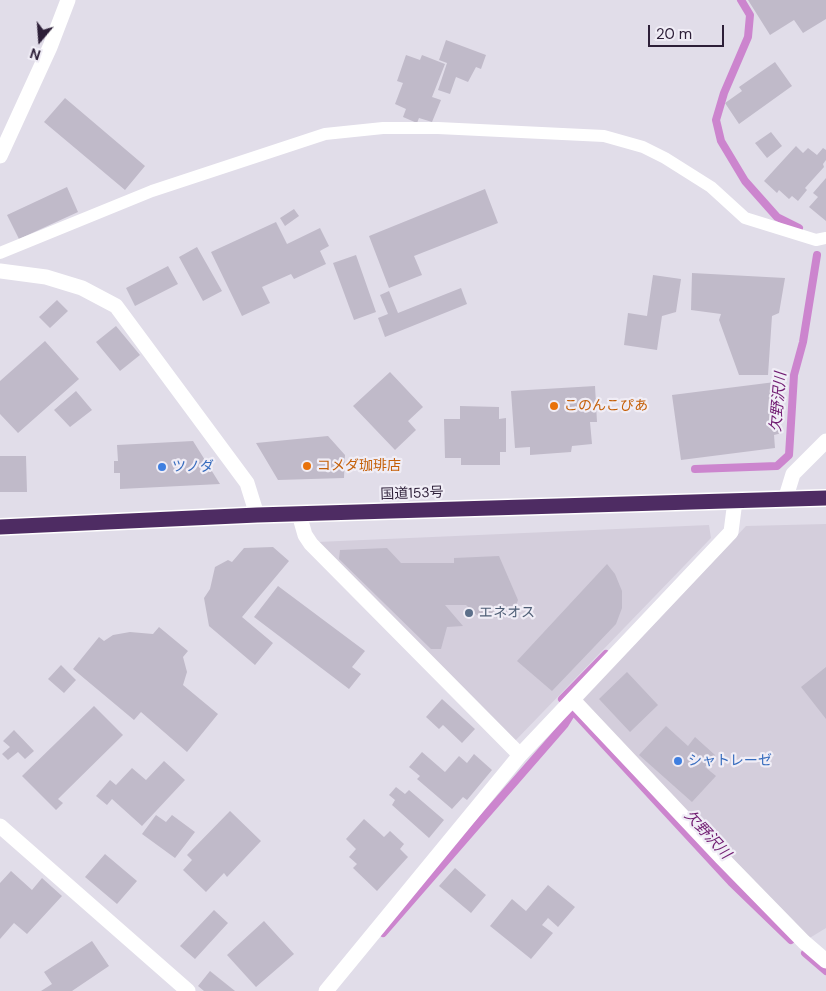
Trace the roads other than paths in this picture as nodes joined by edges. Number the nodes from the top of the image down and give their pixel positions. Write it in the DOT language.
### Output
graph roads {
  1 [pos="68,0"];
  2 [pos="0,156"];
  3 [pos="826,238"];
  4 [pos="0,253"];
  5 [pos="0,271"];
  6 [pos="826,441"];
  7 [pos="826,498"];
  8 [pos="785,500"];
  9 [pos="735,501"];
  10 [pos="299,514"];
  11 [pos="257,515"];
  12 [pos="0,526"];
  13 [pos="573,700"];
  14 [pos="520,755"];
  15 [pos="0,826"];
  16 [pos="826,961"];
  17 [pos="188,991"];
  18 [pos="326,991"];
  1 -- 2 [label="street"];
  3 -- 4 [label="lane"];
  5 -- 11 [label="street"];
  6 -- 8 [label="street"];
  7 -- 8 [label="highway, 国道153号"];
  8 -- 9 [label="highway, 国道153号"];
  9 -- 10 [label="highway, 国道153号"];
  9 -- 13 [label="street"];
  10 -- 11 [label="highway, 国道153号"];
  10 -- 14 [label="street"];
  11 -- 12 [label="highway, 国道153号"];
  13 -- 14 [label="street"];
  13 -- 16 [label="street"];
  14 -- 18 [label="street"];
  15 -- 17 [label="street"];
}
